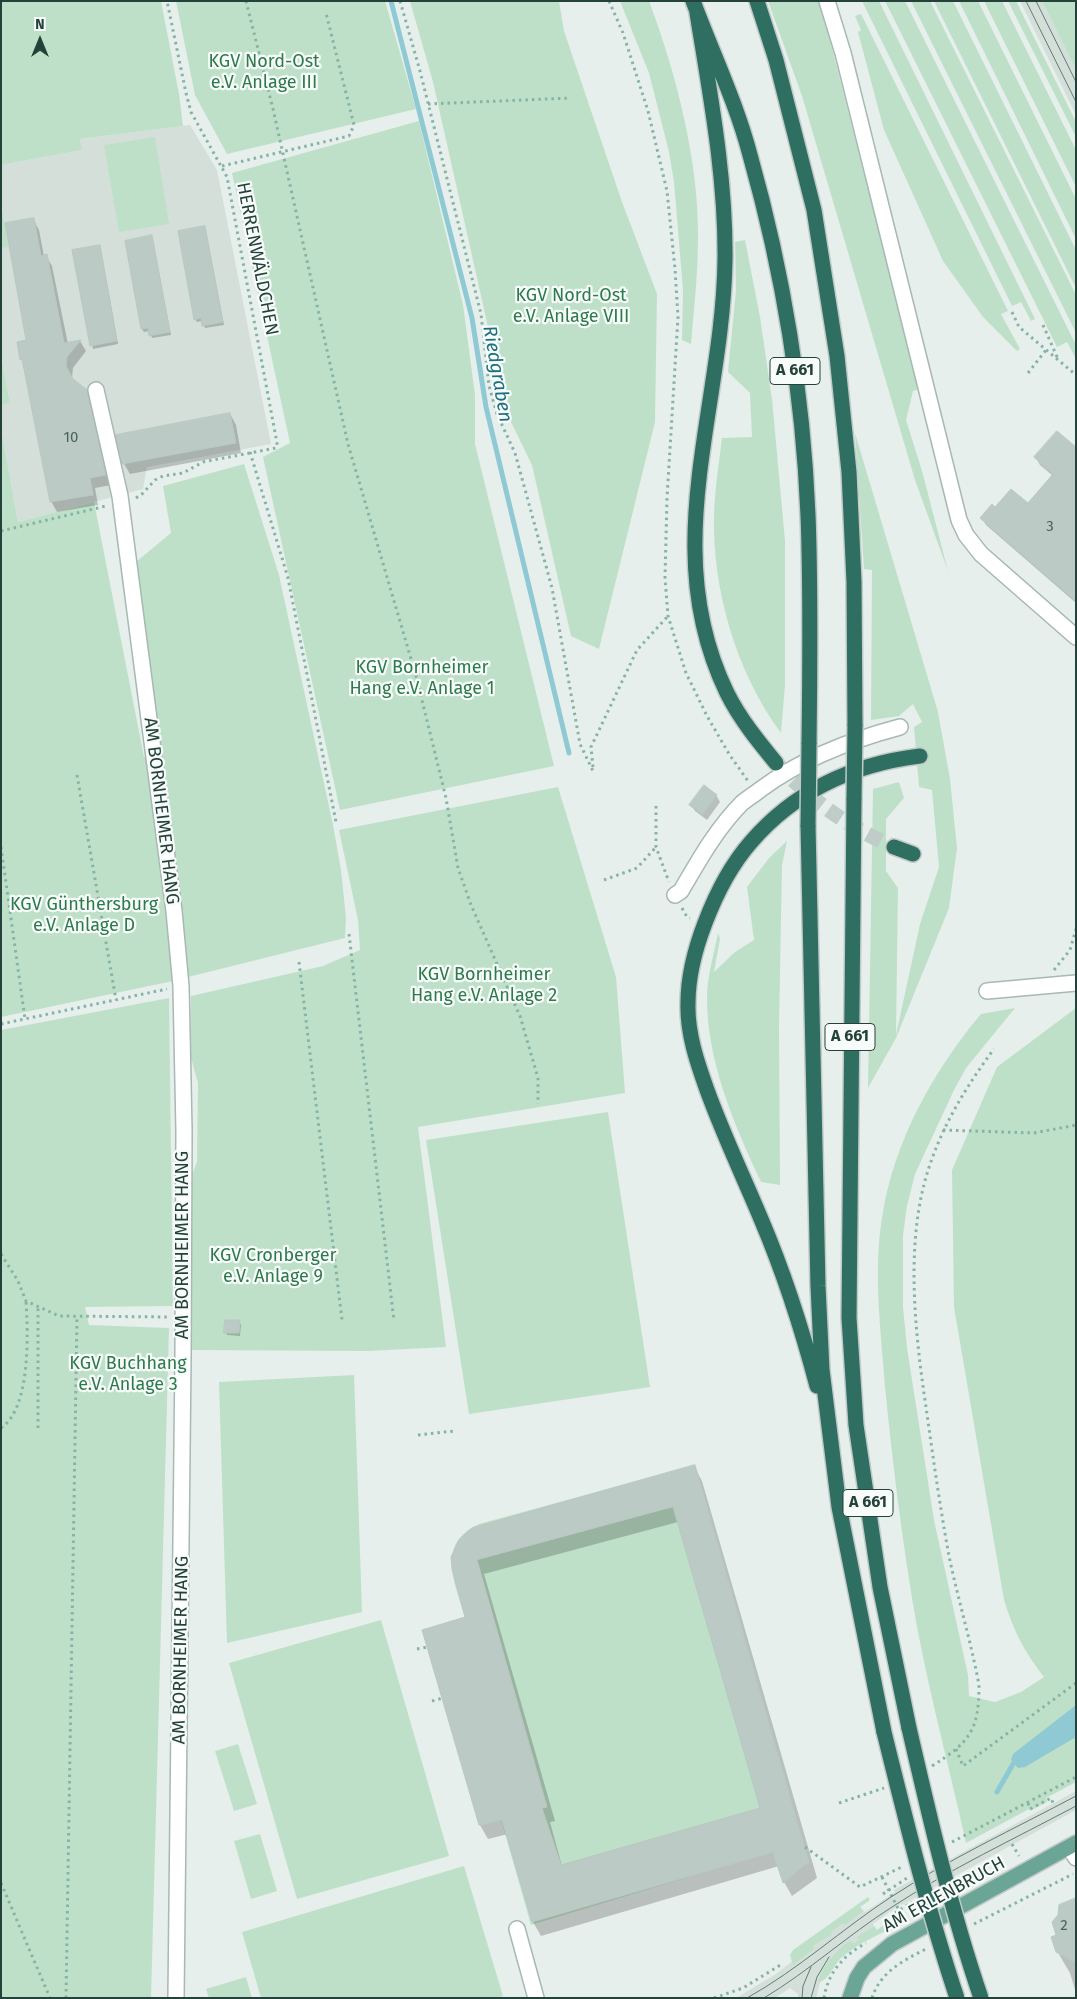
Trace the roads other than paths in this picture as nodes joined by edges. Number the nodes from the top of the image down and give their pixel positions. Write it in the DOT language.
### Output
graph roads {
  1 [pos="757,1"];
  2 [pos="827,1"];
  3 [pos="695,7"];
  4 [pos="96,390"];
  5 [pos="1076,637"];
  6 [pos="900,727"];
  7 [pos="920,756"];
  8 [pos="776,763"];
  9 [pos="894,848"];
  10 [pos="913,854"];
  11 [pos="674,895"];
  12 [pos="1076,983"];
  13 [pos="987,990"];
  14 [pos="828,1426"];
  15 [pos="1074,1849"];
  16 [pos="937,1919"];
  17 [pos="517,1929"];
  18 [pos="948,1956"];
  19 [pos="176,1998"];
  20 [pos="536,1998"];
  21 [pos="850,1998"];
  22 [pos="957,1998"];
  23 [pos="981,1998"];
  1 -- 23 [label="highway, A 661, bridge"];
  2 -- 5 [label="street"];
  3 -- 8 [label="highway"];
  3 -- 14 [label="highway, A 661, bridge"];
  4 -- 19 [label="street, AM BORNHEIMER HANG"];
  6 -- 11 [label="street"];
  7 -- 14 [label="highway"];
  9 -- 10 [label="highway"];
  12 -- 13 [label="street"];
  14 -- 22 [label="highway, A 661, bridge"];
  15 -- 16 [label="main road, AM ERLENBRUCH"];
  16 -- 18 [label="street"];
  16 -- 21 [label="main road, AM ERLENBRUCH"];
  17 -- 20 [label="street"];
}
